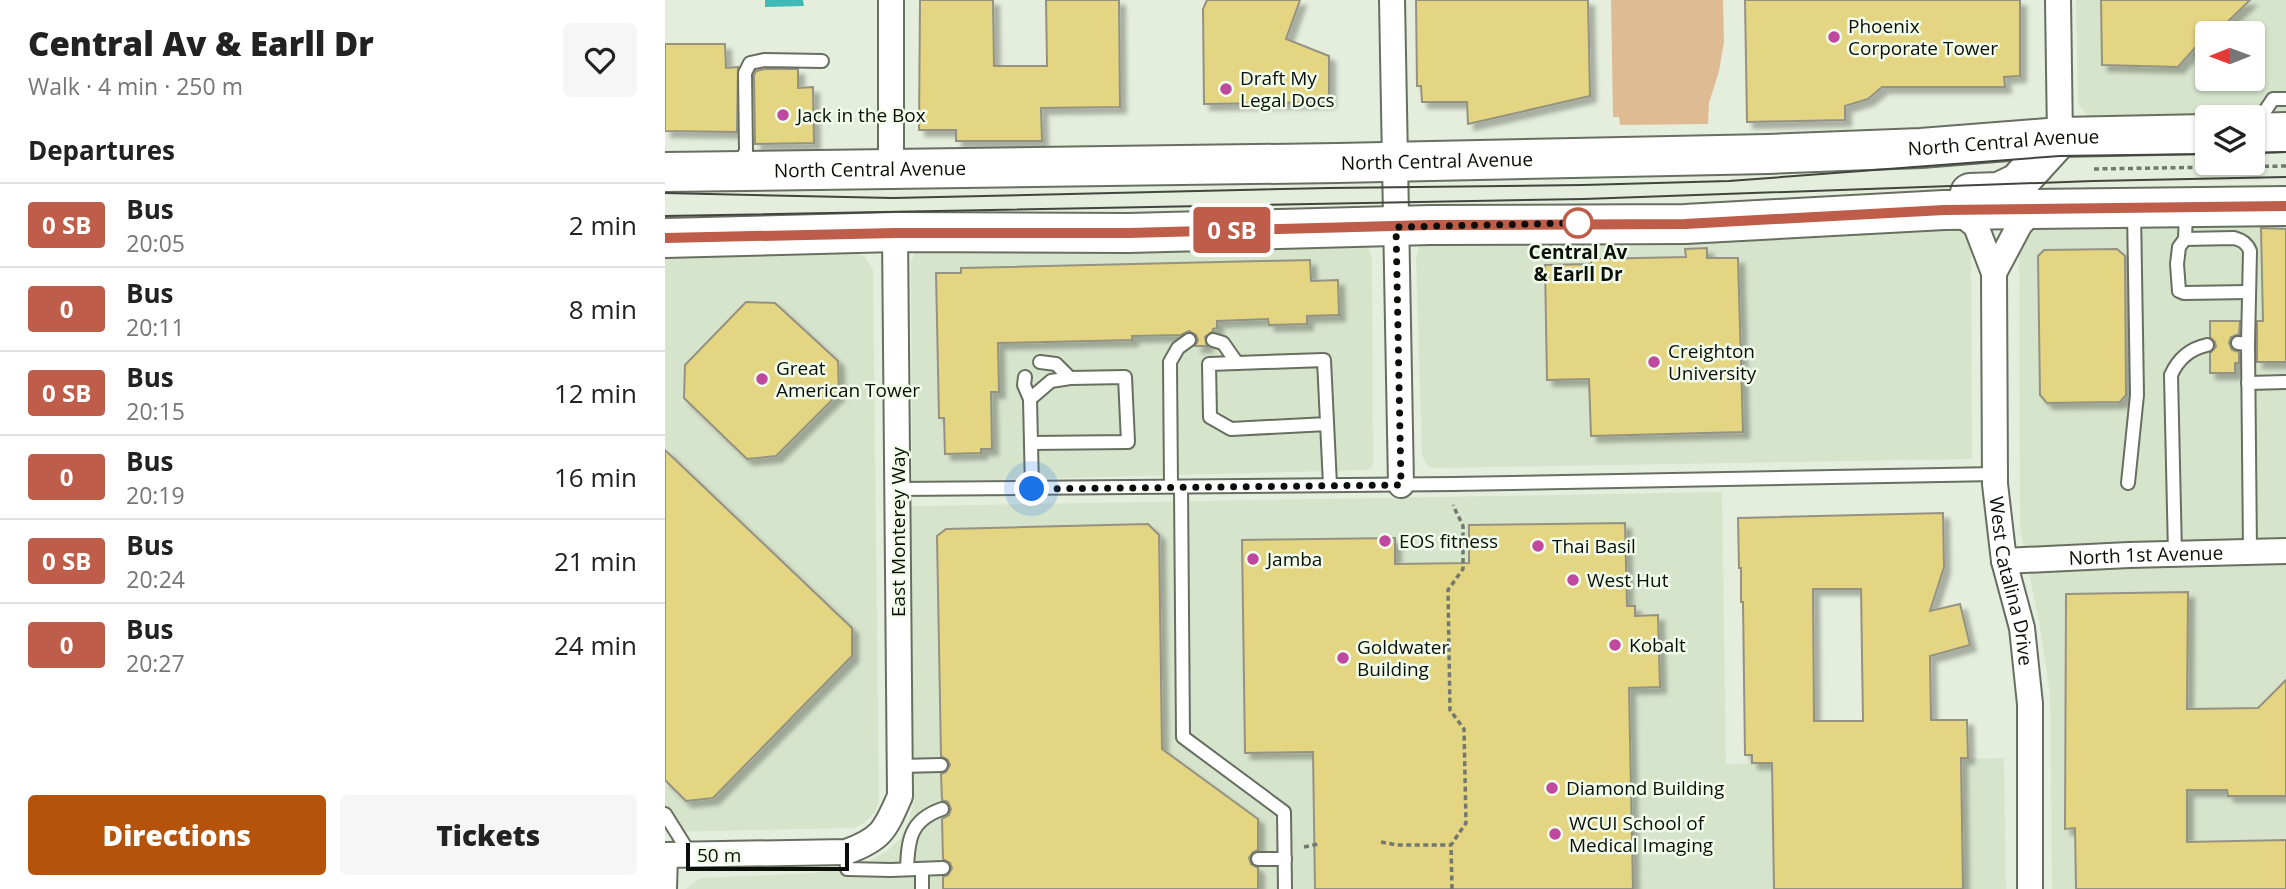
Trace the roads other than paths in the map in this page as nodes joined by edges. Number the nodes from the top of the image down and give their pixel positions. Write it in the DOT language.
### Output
graph roads {
  1 [pos="891,0"];
  2 [pos="1392,0"];
  3 [pos="2058,0"];
  4 [pos="822,61"];
  5 [pos="2286,99"];
  6 [pos="2265,111"];
  7 [pos="2265,131"];
  8 [pos="2286,132"];
  9 [pos="2195,134"];
  10 [pos="2060,137"];
  11 [pos="1395,161"];
  12 [pos="891,170"];
  13 [pos="665,172"];
  14 [pos="734,173"];
  15 [pos="2286,206"];
  16 [pos="2036,208"];
  17 [pos="2134,208"];
  18 [pos="1944,210"];
  19 [pos="1865,215"];
  20 [pos="2186,223"];
  21 [pos="1396,227"];
  22 [pos="895,233"];
  23 [pos="665,238"];
  24 [pos="1994,273"];
  25 [pos="2249,292"];
  26 [pos="1213,340"];
  27 [pos="1189,341"];
  28 [pos="2207,345"];
  29 [pos="1039,362"];
  30 [pos="1237,363"];
  31 [pos="1025,377"];
  32 [pos="1070,378"];
  33 [pos="2286,382"];
  34 [pos="2248,383"];
  35 [pos="1030,399"];
  36 [pos="1327,425"];
  37 [pos="1031,443"];
  38 [pos="1996,474"];
  39 [pos="2128,483"];
  40 [pos="1330,485"];
  41 [pos="1401,485"];
  42 [pos="1176,487"];
  43 [pos="898,489"];
  44 [pos="1032,489"];
  45 [pos="2286,551"];
  46 [pos="2250,552"];
  47 [pos="2175,554"];
  48 [pos="2004,561"];
  49 [pos="941,765"];
  50 [pos="900,766"];
  51 [pos="942,809"];
  52 [pos="665,814"];
  53 [pos="846,852"];
  54 [pos="675,855"];
  55 [pos="1258,859"];
  56 [pos="1285,859"];
  57 [pos="943,868"];
  58 [pos="907,869"];
  59 [pos="922,869"];
  60 [pos="670,889"];
  61 [pos="922,889"];
  62 [pos="1285,889"];
  63 [pos="2030,889"];
  1 -- 12 [label="street"];
  2 -- 11 [label="street"];
  3 -- 10 [label="street"];
  4 -- 14 [label="lane"];
  5 -- 6 [label="lane"];
  7 -- 8 [label="main road"];
  9 -- 10 [label="main road, North Central Avenue"];
  10 -- 11 [label="main road, North Central Avenue"];
  10 -- 19 [label="main road"];
  11 -- 12 [label="main road, North Central Avenue"];
  11 -- 21 [label="street"];
  12 -- 14 [label="main road, North Central Avenue"];
  13 -- 14 [label="main road, North Central Avenue"];
  15 -- 20 [label="main road"];
  16 -- 17 [label="main road"];
  16 -- 18 [label="main road"];
  16 -- 24 [label="street, West Catalina Drive"];
  17 -- 20 [label="main road"];
  17 -- 39 [label="lane"];
  18 -- 19 [label="main road"];
  18 -- 24 [label="street, West Catalina Drive"];
  19 -- 21 [label="main road"];
  20 -- 25 [label="lane"];
  20 -- 25 [label="lane"];
  21 -- 22 [label="main road"];
  21 -- 41 [label="street"];
  22 -- 23 [label="main road"];
  22 -- 43 [label="street, East Monterey Way"];
  24 -- 38 [label="street, West Catalina Drive"];
  25 -- 34 [label="lane"];
  26 -- 30 [label="lane"];
  27 -- 42 [label="lane"];
  28 -- 47 [label="lane"];
  29 -- 32 [label="lane"];
  30 -- 36 [label="lane"];
  30 -- 36 [label="lane"];
  31 -- 35 [label="lane"];
  32 -- 35 [label="lane"];
  32 -- 37 [label="lane"];
  33 -- 34 [label="lane"];
  34 -- 46 [label="lane"];
  35 -- 37 [label="lane"];
  36 -- 40 [label="lane"];
  37 -- 44 [label="lane"];
  38 -- 41 [label="lane"];
  38 -- 48 [label="street, West Catalina Drive"];
  40 -- 41 [label="lane"];
  40 -- 42 [label="lane"];
  42 -- 44 [label="lane"];
  42 -- 56 [label="lane"];
  43 -- 44 [label="lane"];
  43 -- 50 [label="street, East Monterey Way"];
  45 -- 46 [label="street, North 1st Avenue"];
  46 -- 47 [label="street, North 1st Avenue"];
  47 -- 48 [label="street, North 1st Avenue"];
  48 -- 63 [label="street, West Catalina Drive"];
  49 -- 50 [label="lane"];
  50 -- 53 [label="street, East Monterey Way"];
  51 -- 58 [label="lane"];
  52 -- 54 [label="lane"];
  53 -- 54 [label="street"];
  53 -- 58 [label="lane"];
  54 -- 60 [label="lane"];
  55 -- 56 [label="lane"];
  56 -- 62 [label="lane"];
  57 -- 59 [label="lane"];
  58 -- 59 [label="lane"];
  59 -- 61 [label="lane"];
}
